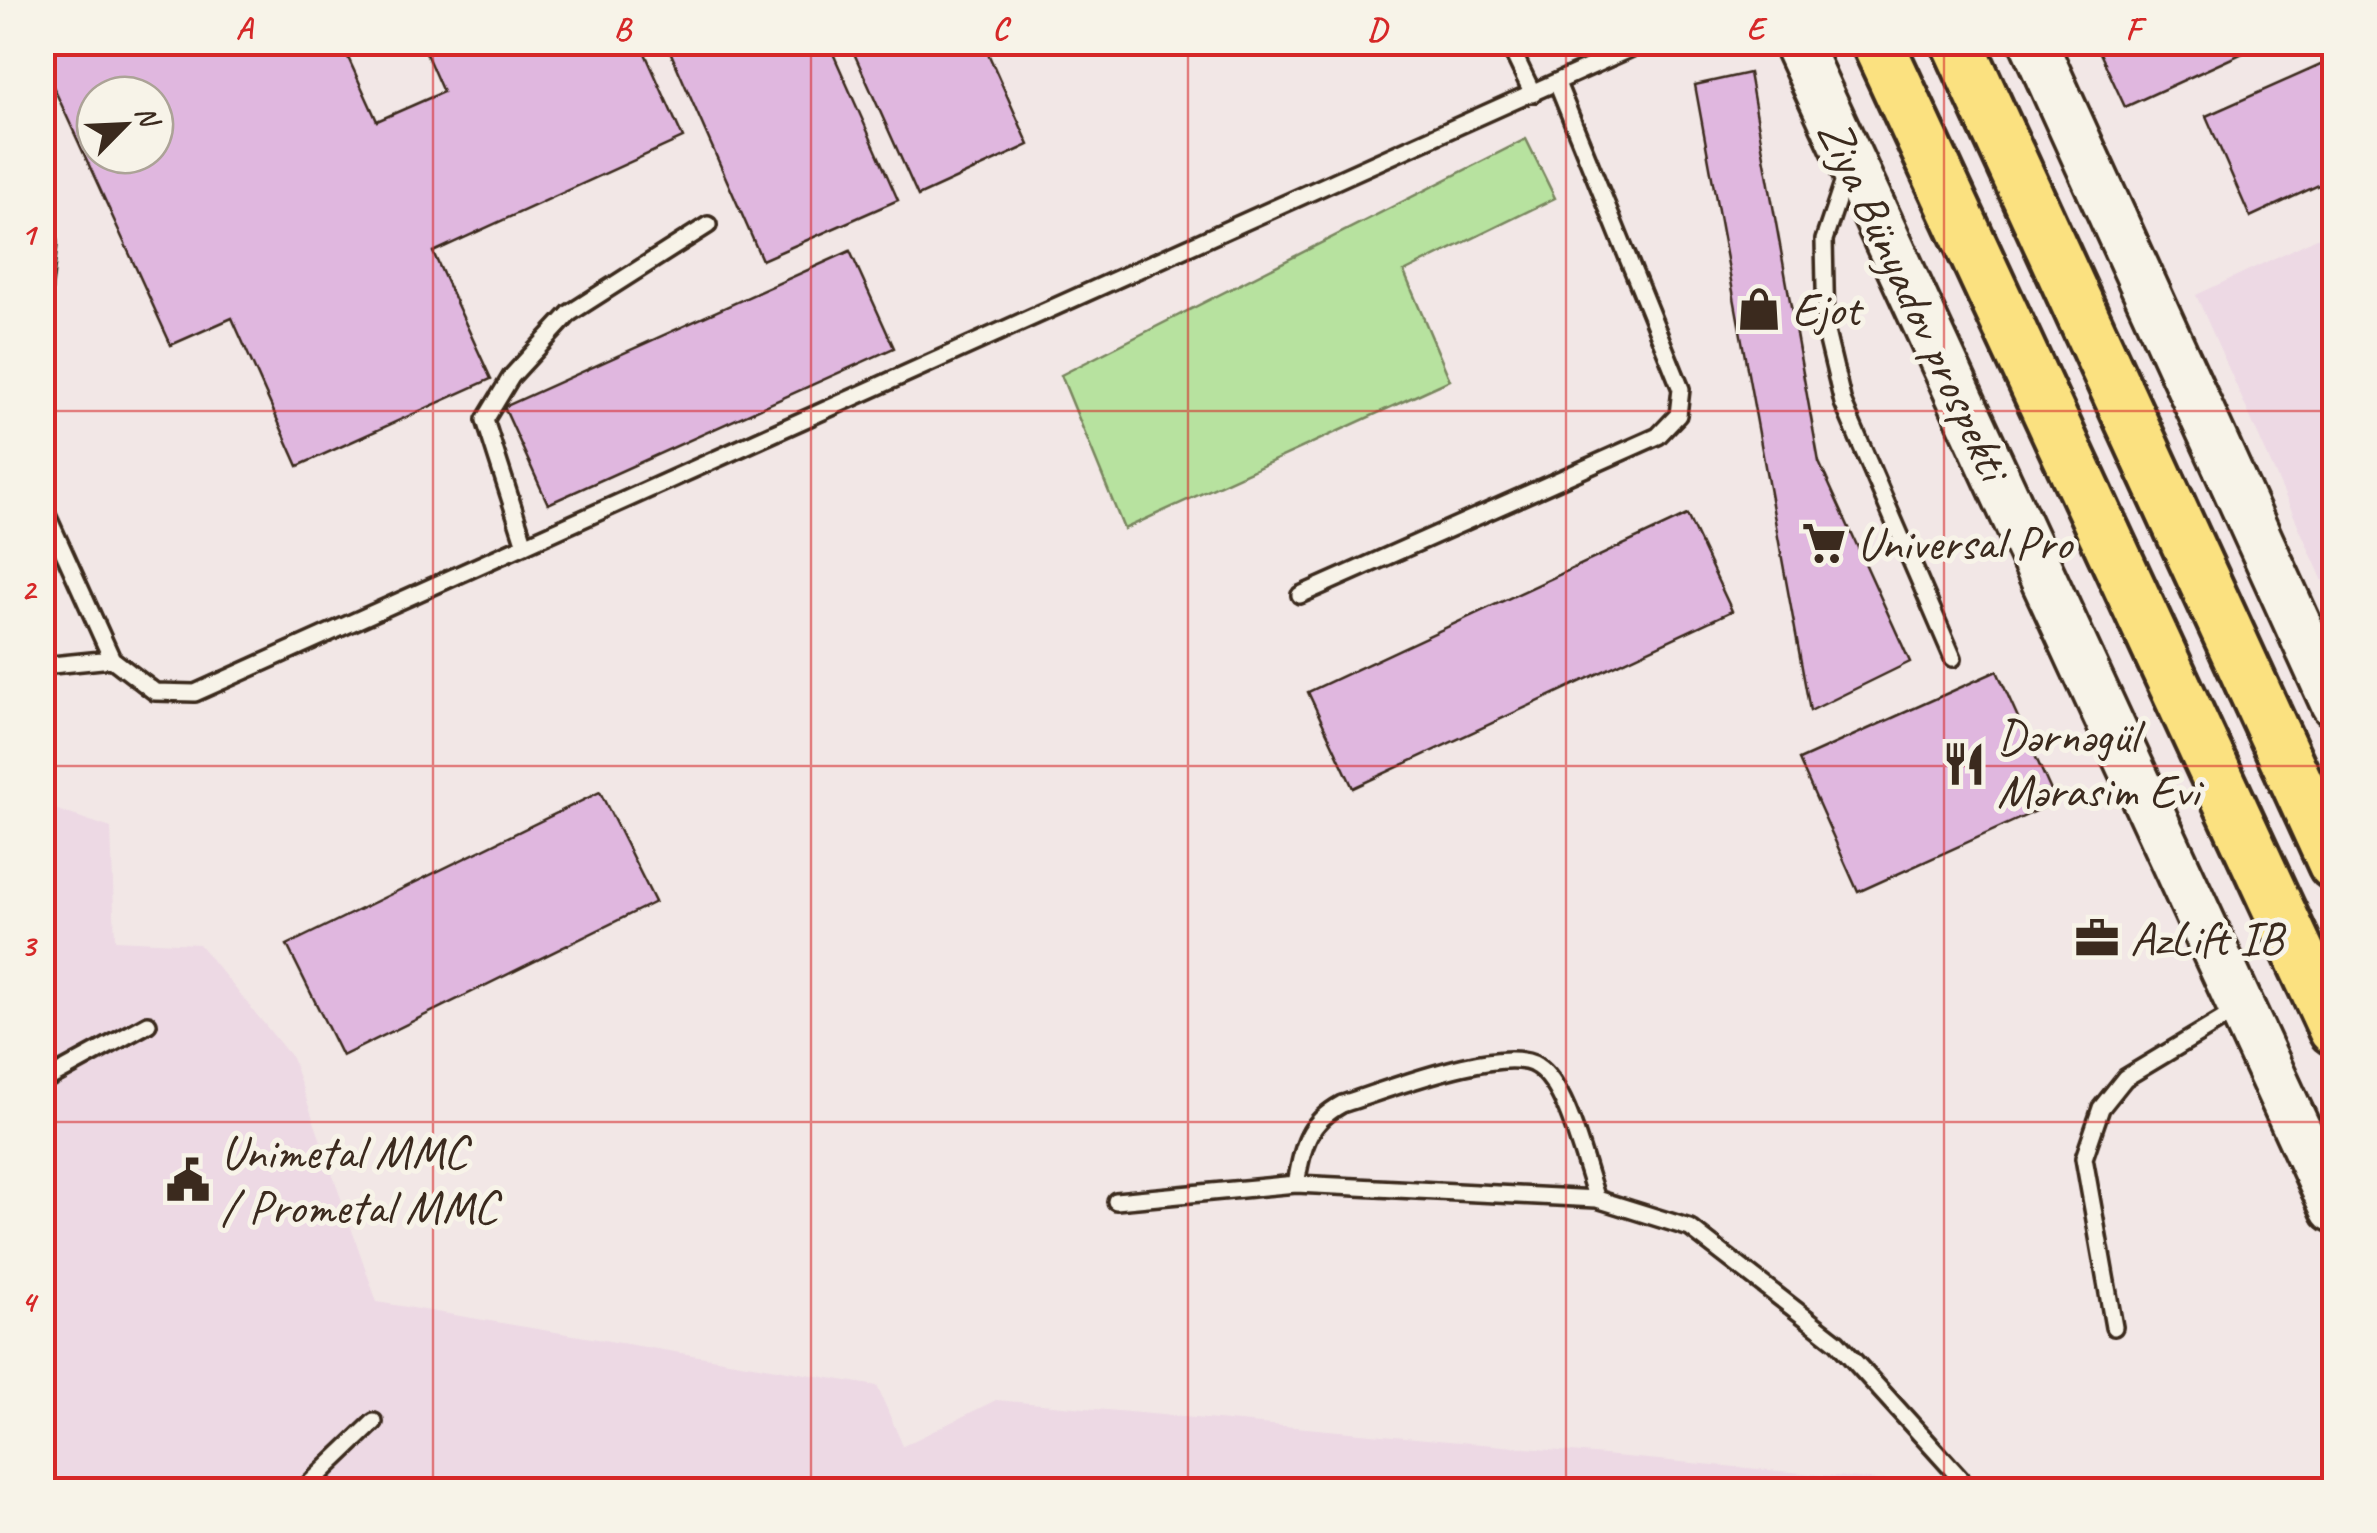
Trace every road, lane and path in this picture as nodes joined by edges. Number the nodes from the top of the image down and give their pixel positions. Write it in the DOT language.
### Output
graph roads {
  1 [pos="1508,42"];
  2 [pos="1645,42"];
  3 [pos="1796,42"];
  4 [pos="1877,42"];
  5 [pos="1957,42"];
  6 [pos="2034,42"];
  7 [pos="1558,83"];
  8 [pos="1533,94"];
  9 [pos="1851,161"];
  10 [pos="708,224"];
  11 [pos="42,225"];
  12 [pos="42,294"];
  13 [pos="42,504"];
  14 [pos="526,545"];
  15 [pos="1300,595"];
  16 [pos="1954,658"];
  17 [pos="112,659"];
  18 [pos="42,666"];
  19 [pos="2334,704"];
  20 [pos="2334,864"];
  21 [pos="2242,1008"];
  22 [pos="148,1024"];
  23 [pos="2334,1029"];
  24 [pos="42,1082"];
  25 [pos="1296,1184"];
  26 [pos="1596,1199"];
  27 [pos="1116,1201"];
  28 [pos="2334,1209"];
  29 [pos="2114,1327"];
  30 [pos="374,1422"];
  31 [pos="303,1490"];
  32 [pos="1971,1490"];
  1 -- 8 [label="lane"];
  2 -- 7 [label="lane"];
  3 -- 9 [label="main road, Ziya Bünyadov prospekti"];
  4 -- 23 [label="main road, Ziya Bünyadov prospekti"];
  5 -- 20 [label="main road"];
  6 -- 19 [label="main road"];
  7 -- 8 [label="lane"];
  7 -- 15 [label="lane"];
  8 -- 14 [label="lane"];
  9 -- 16 [label="lane"];
  9 -- 21 [label="main road, Ziya Bünyadov prospekti"];
  10 -- 14 [label="lane"];
  11 -- 12 [label="lane"];
  13 -- 17 [label="lane"];
  14 -- 17 [label="lane"];
  17 -- 18 [label="lane"];
  21 -- 28 [label="main road, Ziya Bünyadov prospekti"];
  21 -- 29 [label="lane"];
  22 -- 24 [label="lane"];
  25 -- 26 [label="lane"];
  25 -- 26 [label="lane"];
  25 -- 27 [label="lane"];
  26 -- 32 [label="lane"];
  30 -- 31 [label="lane"];
}
